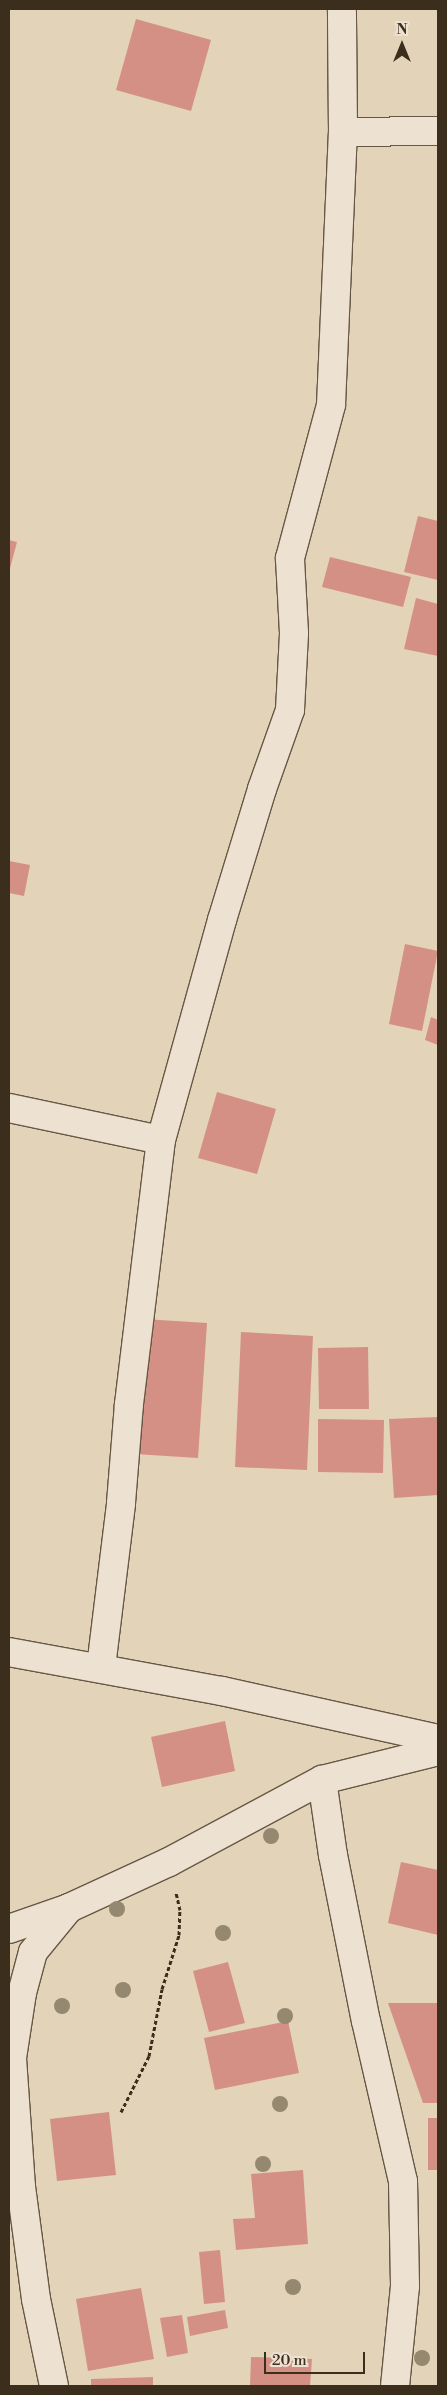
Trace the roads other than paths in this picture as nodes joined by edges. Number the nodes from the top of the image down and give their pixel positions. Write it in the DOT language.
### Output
graph roads {
  1 [pos="342,9"];
  2 [pos="438,131"];
  3 [pos="343,132"];
  4 [pos="9,1108"];
  5 [pos="161,1140"];
  6 [pos="14,1656"];
  7 [pos="101,1667"];
  8 [pos="438,1739"];
  9 [pos="438,1751"];
  10 [pos="322,1780"];
  11 [pos="69,1908"];
  12 [pos="9,1929"];
  13 [pos="54,2386"];
  14 [pos="395,2386"];
  1 -- 3 [label="street"];
  2 -- 3 [label="street"];
  3 -- 5 [label="street"];
  4 -- 5 [label="street"];
  5 -- 7 [label="street"];
  6 -- 7 [label="street"];
  7 -- 8 [label="street"];
  9 -- 10 [label="street"];
  10 -- 11 [label="street"];
  10 -- 14 [label="street"];
  11 -- 12 [label="street"];
  11 -- 13 [label="street"];
}
